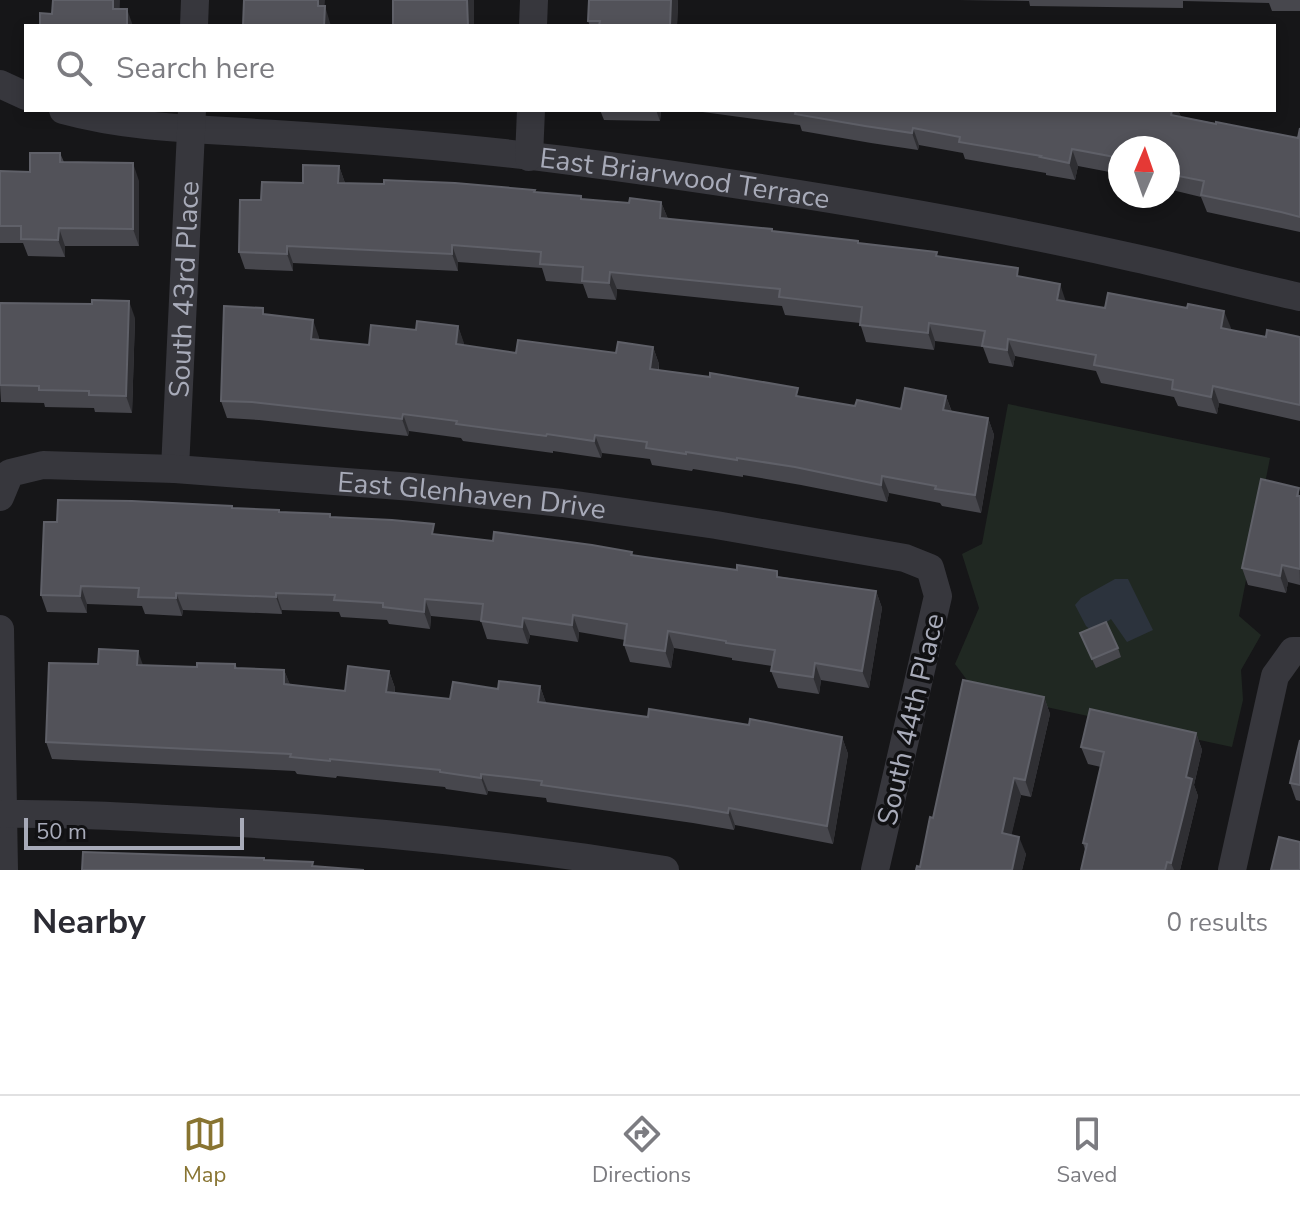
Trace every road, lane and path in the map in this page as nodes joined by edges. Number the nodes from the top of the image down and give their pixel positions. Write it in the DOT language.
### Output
graph roads {
  1 [pos="195,0"];
  2 [pos="534,0"];
  3 [pos="194,24"];
  4 [pos="533,24"];
  5 [pos="0,84"];
  6 [pos="24,95"];
  7 [pos="71,112"];
  8 [pos="531,112"];
  9 [pos="192,119"];
  10 [pos="529,157"];
  11 [pos="1300,297"];
  12 [pos="175,469"];
  13 [pos="5,485"];
  14 [pos="930,568"];
  15 [pos="0,629"];
  16 [pos="1296,651"];
  17 [pos="3,814"];
  18 [pos="482,858"];
  19 [pos="4,870"];
  20 [pos="665,870"];
  21 [pos="875,870"];
  22 [pos="1232,870"];
  1 -- 3 [label="street"];
  2 -- 4 [label="street"];
  5 -- 6 [label="street"];
  7 -- 9 [label="street, East Briarwood Terrace"];
  8 -- 10 [label="street"];
  9 -- 10 [label="street, East Briarwood Terrace"];
  9 -- 12 [label="street, South 43rd Place"];
  10 -- 11 [label="street, East Briarwood Terrace"];
  12 -- 13 [label="street, East Glenhaven Drive"];
  12 -- 14 [label="street, East Glenhaven Drive"];
  14 -- 21 [label="street, South 44th Place"];
  15 -- 17 [label="street"];
  16 -- 22 [label="street"];
  17 -- 18 [label="street"];
  17 -- 19 [label="street"];
  18 -- 20 [label="street"];
}
